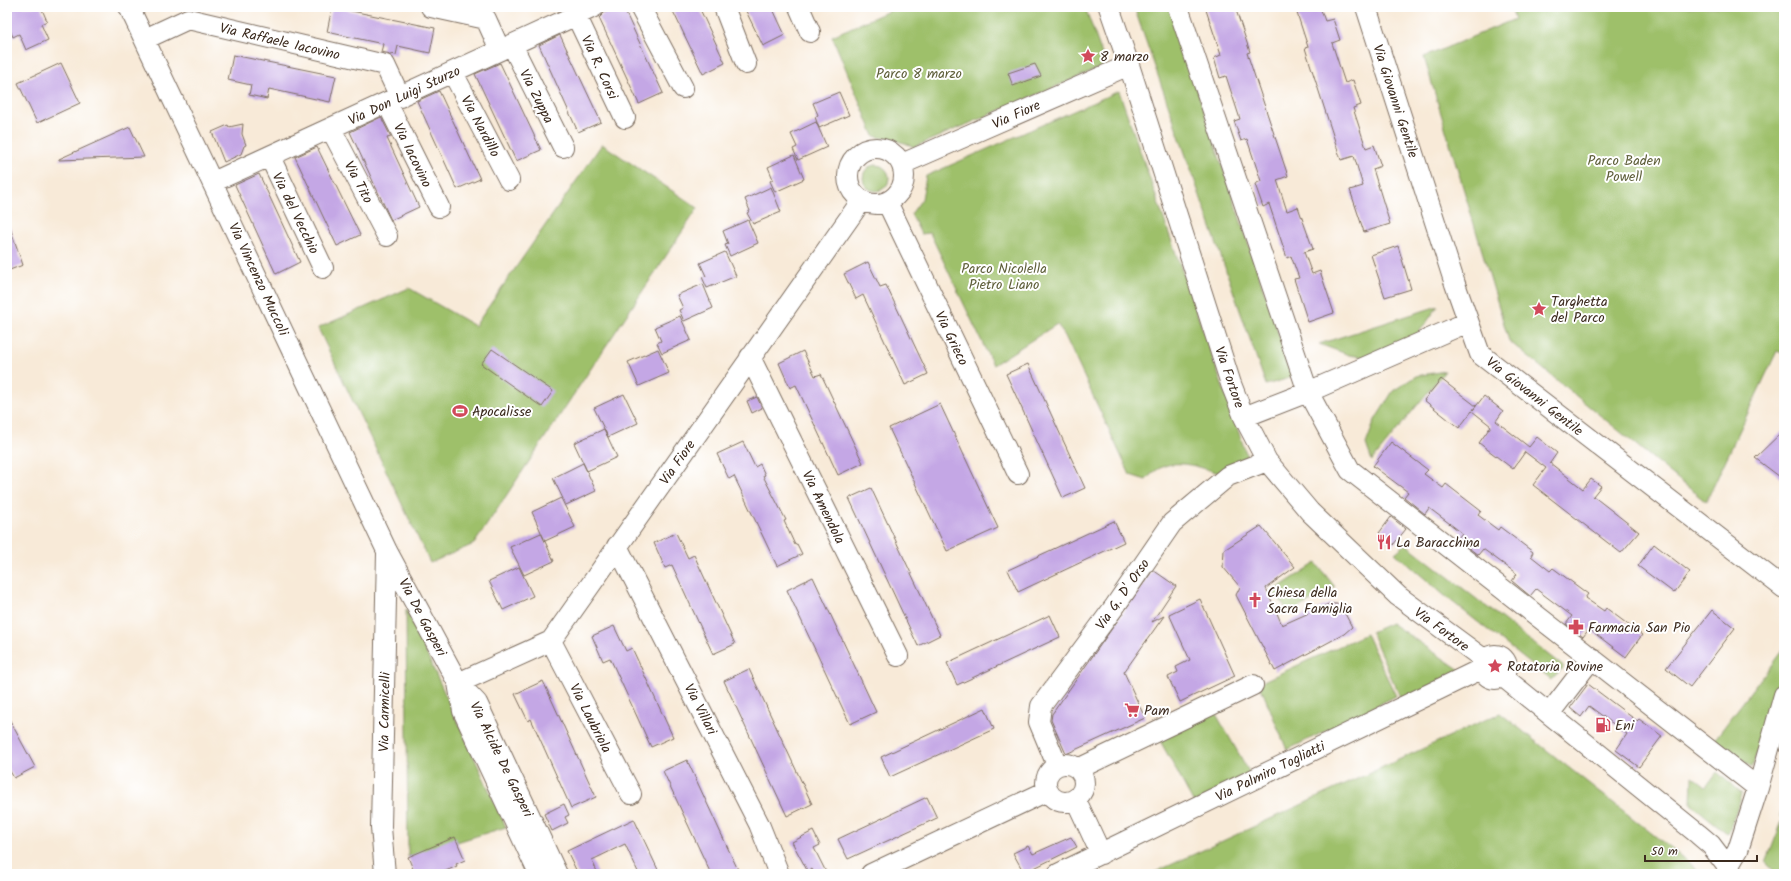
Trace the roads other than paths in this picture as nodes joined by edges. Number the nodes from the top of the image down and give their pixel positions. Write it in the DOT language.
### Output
graph roads {
  1 [pos="129,7"];
  2 [pos="431,7"];
  3 [pos="594,7"];
  4 [pos="640,7"];
  5 [pos="724,7"];
  6 [pos="799,7"];
  7 [pos="1109,7"];
  8 [pos="1178,7"];
  9 [pos="1366,7"];
  10 [pos="576,15"];
  11 [pos="810,32"];
  12 [pos="145,39"];
  13 [pos="506,48"];
  14 [pos="746,64"];
  15 [pos="1129,65"];
  16 [pos="453,73"];
  17 [pos="683,88"];
  18 [pos="394,100"];
  19 [pos="625,118"];
  20 [pos="331,129"];
  21 [pos="563,147"];
  22 [pos="270,157"];
  23 [pos="902,164"];
  24 [pos="509,180"];
  25 [pos="213,182"];
  26 [pos="862,200"];
  27 [pos="886,202"];
  28 [pos="439,207"];
  29 [pos="387,236"];
  30 [pos="323,268"];
  31 [pos="1468,322"];
  32 [pos="750,357"];
  33 [pos="1308,392"];
  34 [pos="1244,417"];
  35 [pos="1267,461"];
  36 [pos="1018,474"];
  37 [pos="617,546"];
  38 [pos="387,551"];
  39 [pos="1784,588"];
  40 [pos="551,641"];
  41 [pos="898,656"];
  42 [pos="1592,658"];
  43 [pos="1490,671"];
  44 [pos="458,683"];
  45 [pos="1254,685"];
  46 [pos="1782,706"];
  47 [pos="1549,714"];
  48 [pos="1057,765"];
  49 [pos="1078,769"];
  50 [pos="1758,788"];
  51 [pos="1047,791"];
  52 [pos="631,794"];
  53 [pos="1076,800"];
  54 [pos="1092,867"];
  55 [pos="1731,870"];
  56 [pos="1060,873"];
  57 [pos="385,874"];
  58 [pos="539,874"];
  59 [pos="558,874"];
  60 [pos="779,874"];
  61 [pos="871,874"];
  1 -- 12 [label="street, Via Vincenzo Muccoli"];
  2 -- 13 [label="street, Via Zuppa"];
  3 -- 10 [label="street, Via Don Luigi Sturzo"];
  4 -- 17 [label="street"];
  5 -- 14 [label="street"];
  6 -- 11 [label="street"];
  7 -- 15 [label="street, Via Fortore"];
  8 -- 33 [label="street"];
  9 -- 31 [label="street, Via Giovanni Gentile"];
  10 -- 13 [label="street, Via Don Luigi Sturzo"];
  10 -- 19 [label="street, Via R. Corsi"];
  12 -- 18 [label="street, Via Raffaele Iacovino"];
  12 -- 25 [label="street, Via Vincenzo Muccoli"];
  13 -- 16 [label="street, Via Don Luigi Sturzo"];
  13 -- 21 [label="street, Via Zuppa"];
  15 -- 23 [label="street, Via Fiore"];
  15 -- 34 [label="street, Via Fortore"];
  16 -- 18 [label="street, Via Don Luigi Sturzo"];
  16 -- 24 [label="street, Via Nardillo"];
  18 -- 20 [label="street, Via Don Luigi Sturzo"];
  18 -- 28 [label="street, Via Iacovino"];
  20 -- 22 [label="street, Via Don Luigi Sturzo"];
  20 -- 29 [label="street, Via Tito"];
  22 -- 25 [label="street, Via Don Luigi Sturzo"];
  22 -- 30 [label="street, Via del Vecchio"];
  23 -- 26 [label="street"];
  23 -- 27 [label="street"];
  25 -- 38 [label="street, Via Vincenzo Muccoli"];
  26 -- 27 [label="street"];
  26 -- 32 [label="street, Via Fiore"];
  27 -- 36 [label="street, Via Grieco"];
  31 -- 33 [label="street"];
  31 -- 39 [label="street, Via Giovanni Gentile"];
  32 -- 37 [label="street, Via Fiore"];
  32 -- 41 [label="street, Via Amendola"];
  33 -- 34 [label="street"];
  33 -- 42 [label="street"];
  34 -- 35 [label="street, Via Fortore"];
  35 -- 43 [label="street, Via Fortore"];
  35 -- 48 [label="street, Via G. D' Orso"];
  37 -- 40 [label="street, Via Fiore"];
  37 -- 60 [label="street, Via Villari"];
  38 -- 44 [label="street, Via De Gasperi"];
  38 -- 57 [label="street, Via Carmicelli"];
  40 -- 44 [label="street"];
  40 -- 52 [label="street, Via Laubriola"];
  42 -- 47 [label="street"];
  42 -- 50 [label="street"];
  43 -- 47 [label="street, Via Fortore"];
  43 -- 54 [label="street, Via Palmiro Togliatti"];
  44 -- 58 [label="street, Via Alcide De Gasperi"];
  44 -- 59 [label="street, Via Alcide De Gasperi"];
  45 -- 49 [label="street"];
  46 -- 50 [label="street"];
  47 -- 55 [label="street, Via Fortore"];
  48 -- 49 [label="street"];
  48 -- 51 [label="street"];
  49 -- 53 [label="street"];
  50 -- 55 [label="street"];
  51 -- 53 [label="street"];
  51 -- 61 [label="street"];
  53 -- 54 [label="street"];
  54 -- 56 [label="street, Via Palmiro Togliatti"];
}
